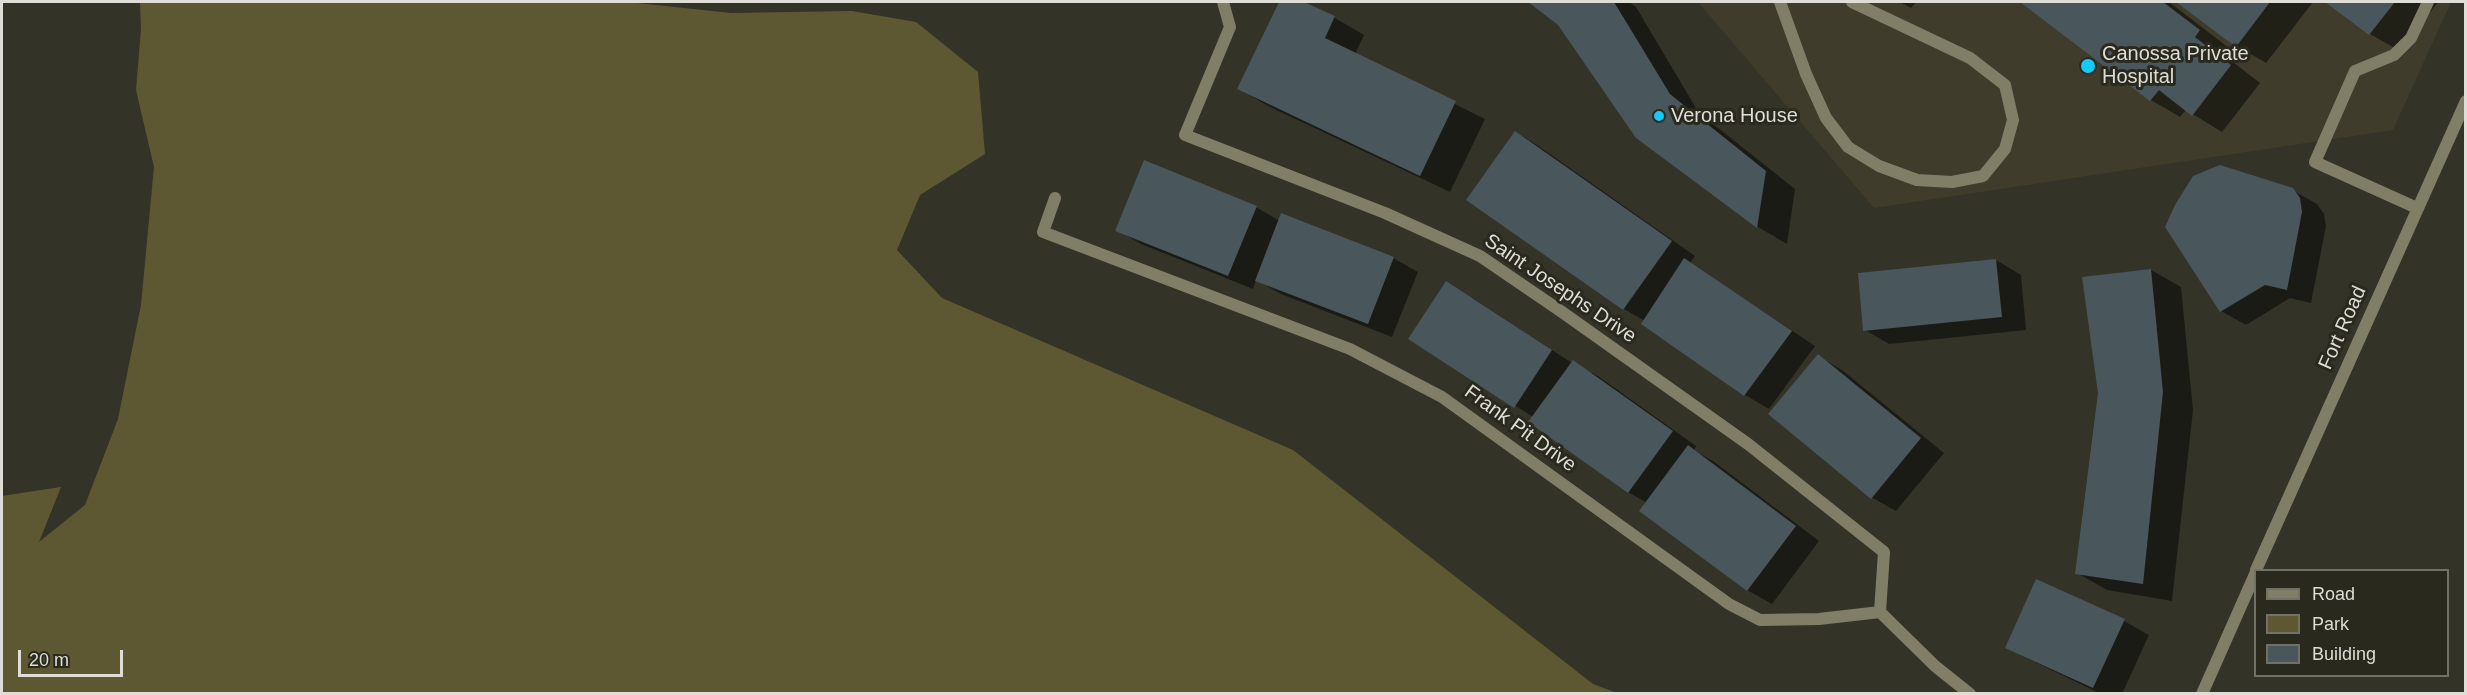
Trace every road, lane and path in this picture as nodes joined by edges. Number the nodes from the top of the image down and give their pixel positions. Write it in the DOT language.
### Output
graph roads {
  1 [pos="1222,2"];
  2 [pos="1780,2"];
  3 [pos="1852,2"];
  4 [pos="2428,2"];
  5 [pos="2466,101"];
  6 [pos="1055,198"];
  7 [pos="2417,208"];
  8 [pos="2257,569"];
  9 [pos="2254,576"];
  10 [pos="1880,612"];
  11 [pos="1970,693"];
  12 [pos="2202,693"];
  1 -- 10 [label="street, Saint Josephs Drive"];
  2 -- 3 [label="street"];
  4 -- 7 [label="street"];
  5 -- 7 [label="street, Fort Road"];
  6 -- 10 [label="street, Frank Pit Drive"];
  7 -- 8 [label="street, Fort Road"];
  9 -- 12 [label="street, Fort Road"];
  10 -- 11 [label="street"];
}
